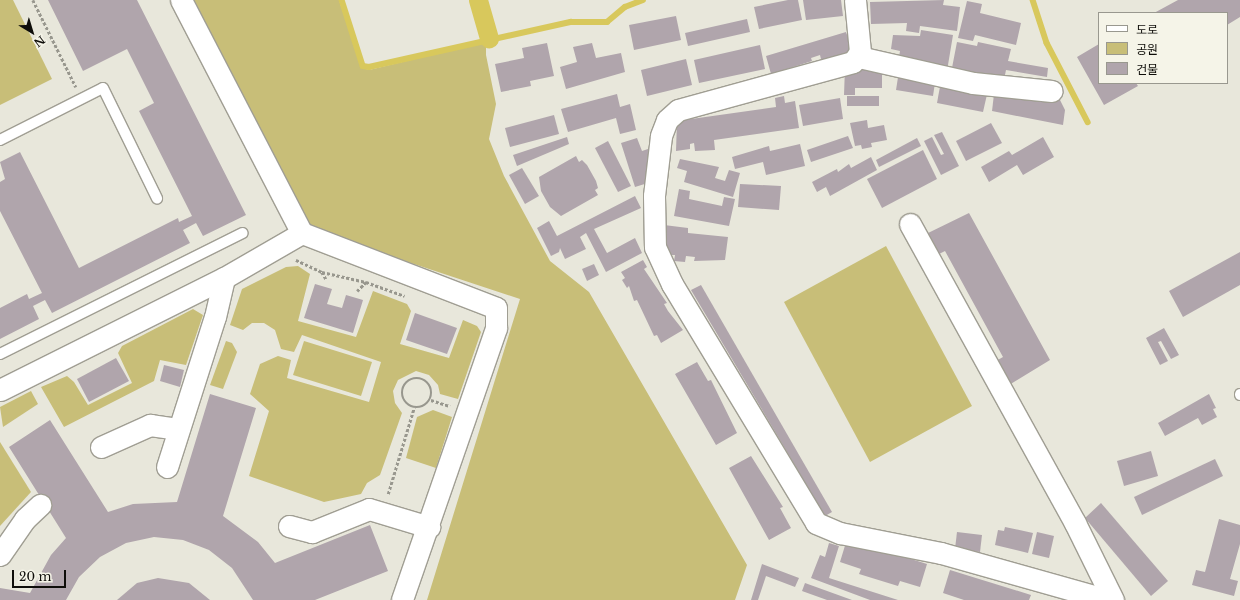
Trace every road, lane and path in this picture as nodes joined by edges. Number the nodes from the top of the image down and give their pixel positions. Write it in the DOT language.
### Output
graph roads {
  1 [pos="33,0"];
  2 [pos="181,0"];
  3 [pos="855,0"];
  4 [pos="859,57"];
  5 [pos="1052,91"];
  6 [pos="82,99"];
  7 [pos="0,140"];
  8 [pos="156,198"];
  9 [pos="910,224"];
  10 [pos="243,233"];
  11 [pos="302,234"];
  12 [pos="290,260"];
  13 [pos="322,272"];
  14 [pos="224,278"];
  15 [pos="326,279"];
  16 [pos="366,282"];
  17 [pos="357,291"];
  18 [pos="409,297"];
  19 [pos="0,354"];
  20 [pos="0,390"];
  21 [pos="431,400"];
  22 [pos="452,407"];
  23 [pos="414,408"];
  24 [pos="179,429"];
  25 [pos="101,447"];
  26 [pos="167,467"];
  27 [pos="386,500"];
  28 [pos="40,505"];
  29 [pos="289,526"];
  30 [pos="429,527"];
  31 [pos="0,555"];
  32 [pos="402,600"];
  33 [pos="1108,600"];
  34 [pos="1113,600"];
  1 -- 6 [label="path"];
  2 -- 11 [label="street"];
  3 -- 4 [label="street"];
  4 -- 5 [label="street"];
  4 -- 33 [label="street"];
  6 -- 7 [label="lane"];
  6 -- 8 [label="lane"];
  9 -- 34 [label="street"];
  10 -- 19 [label="lane"];
  11 -- 14 [label="street"];
  11 -- 30 [label="street"];
  12 -- 13 [label="path"];
  13 -- 15 [label="path"];
  13 -- 16 [label="path"];
  14 -- 20 [label="street"];
  14 -- 24 [label="street"];
  16 -- 17 [label="path"];
  16 -- 18 [label="path"];
  21 -- 22 [label="path"];
  21 -- 23 [label="path"];
  21 -- 23 [label="path"];
  23 -- 27 [label="path"];
  24 -- 25 [label="street"];
  24 -- 26 [label="street"];
  28 -- 31 [label="street"];
  29 -- 30 [label="street"];
  30 -- 32 [label="street"];
}
